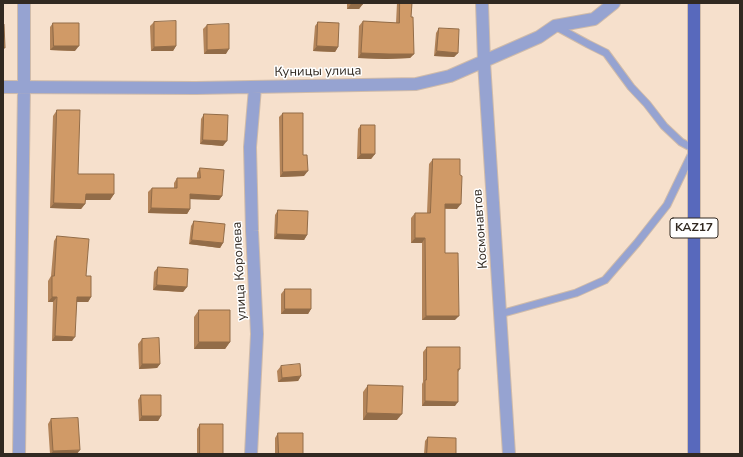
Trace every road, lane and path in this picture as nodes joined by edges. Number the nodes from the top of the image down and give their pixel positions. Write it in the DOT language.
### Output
graph roads {
  1 [pos="24,3"];
  2 [pos="482,3"];
  3 [pos="614,3"];
  4 [pos="694,3"];
  5 [pos="555,26"];
  6 [pos="484,62"];
  7 [pos="3,87"];
  8 [pos="24,88"];
  9 [pos="255,88"];
  10 [pos="694,149"];
  11 [pos="500,314"];
  12 [pos="19,454"];
  13 [pos="251,454"];
  14 [pos="509,454"];
  15 [pos="694,454"];
  1 -- 8 [label="street"];
  2 -- 6 [label="street, Космонавтов"];
  3 -- 5 [label="street, Куницы улица"];
  4 -- 10 [label="main road, KAZ17"];
  5 -- 6 [label="street, Куницы улица"];
  5 -- 10 [label="lane"];
  6 -- 9 [label="street, Куницы улица"];
  6 -- 11 [label="street, Космонавтов"];
  7 -- 8 [label="street, Куницы улица"];
  8 -- 9 [label="street, Куницы улица"];
  8 -- 12 [label="street"];
  9 -- 13 [label="street, улица Королева"];
  10 -- 11 [label="lane"];
  10 -- 15 [label="main road, KAZ17"];
  11 -- 14 [label="street, Космонавтов"];
}
